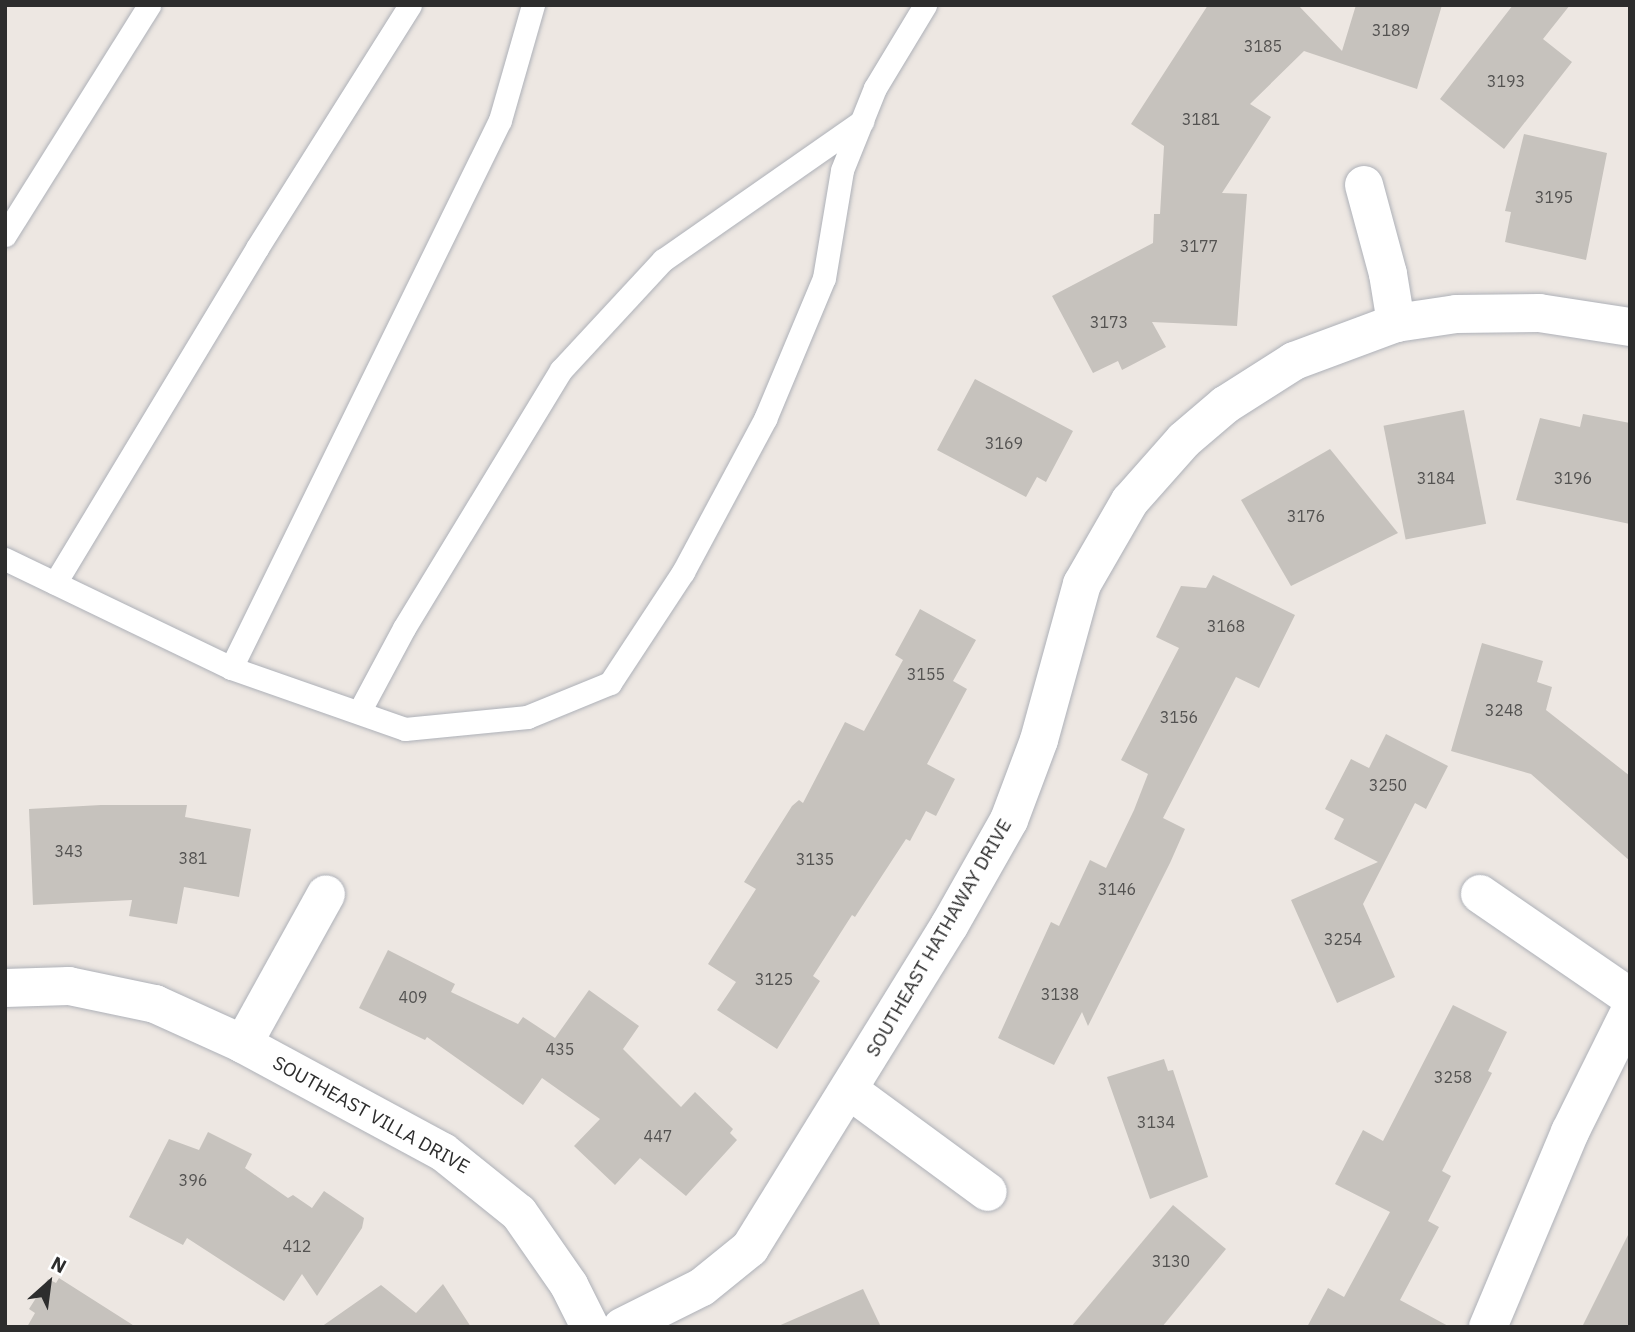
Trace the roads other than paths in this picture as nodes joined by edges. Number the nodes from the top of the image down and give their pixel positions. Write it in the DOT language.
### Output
graph roads {
  1 [pos="149,5"];
  2 [pos="410,5"];
  3 [pos="533,5"];
  4 [pos="925,5"];
  5 [pos="862,121"];
  6 [pos="1364,185"];
  7 [pos="5,234"];
  8 [pos="1396,323"];
  9 [pos="1630,327"];
  10 [pos="5,559"];
  11 [pos="55,583"];
  12 [pos="231,667"];
  13 [pos="359,712"];
  14 [pos="326,894"];
  15 [pos="1480,894"];
  16 [pos="5,988"];
  17 [pos="1630,997"];
  18 [pos="1630,1011"];
  19 [pos="243,1044"];
  20 [pos="849,1090"];
  21 [pos="988,1192"];
  22 [pos="590,1327"];
  23 [pos="622,1327"];
  24 [pos="1488,1327"];
  1 -- 7 [label="lane"];
  2 -- 11 [label="lane"];
  3 -- 12 [label="lane"];
  4 -- 5 [label="lane"];
  5 -- 13 [label="lane"];
  5 -- 13 [label="lane"];
  6 -- 8 [label="street"];
  8 -- 9 [label="street, SOUTHEAST HATHAWAY DRIVE"];
  8 -- 20 [label="street, SOUTHEAST HATHAWAY DRIVE"];
  10 -- 11 [label="lane"];
  11 -- 12 [label="lane"];
  12 -- 13 [label="lane"];
  14 -- 19 [label="street"];
  15 -- 17 [label="street"];
  16 -- 19 [label="street, SOUTHEAST VILLA DRIVE"];
  18 -- 24 [label="street"];
  19 -- 22 [label="street, SOUTHEAST VILLA DRIVE"];
  20 -- 21 [label="street"];
  20 -- 23 [label="street, SOUTHEAST HATHAWAY DRIVE"];
}
